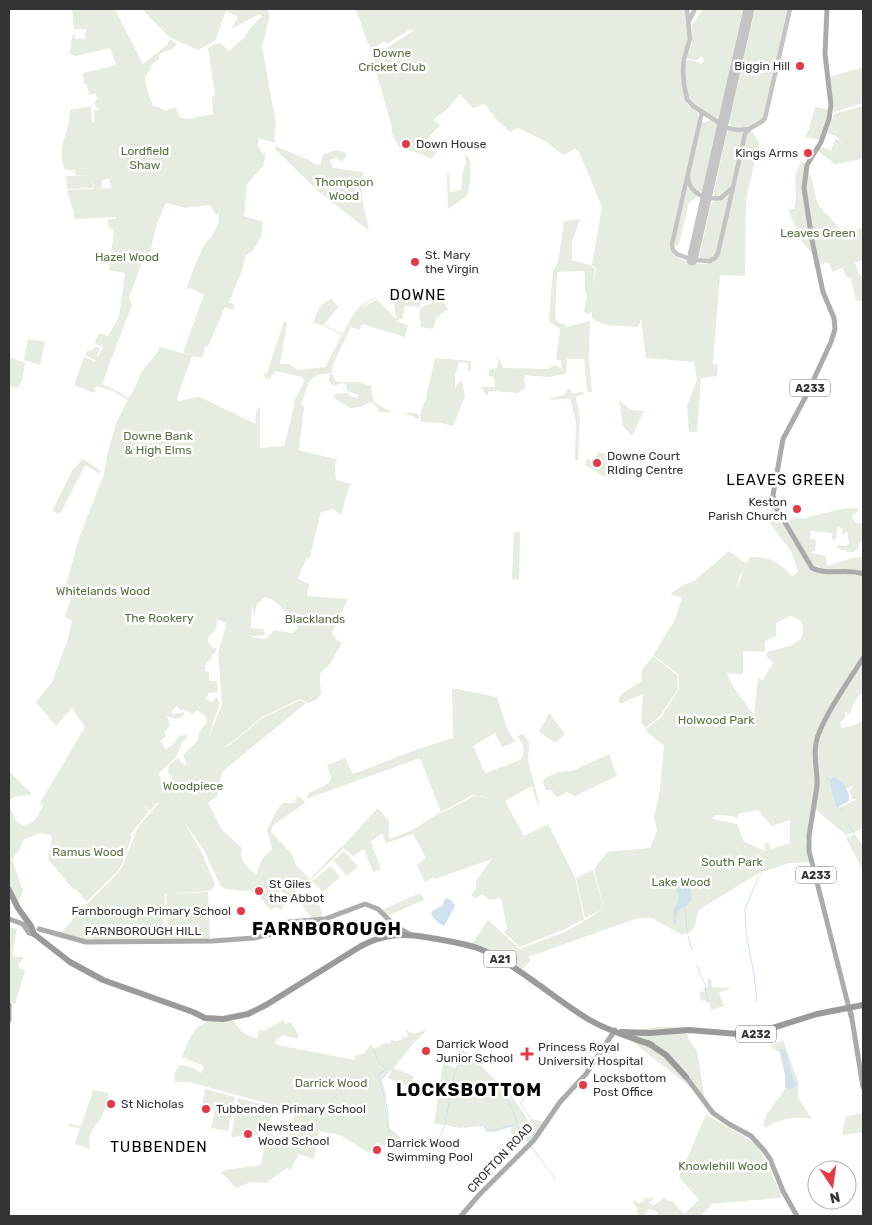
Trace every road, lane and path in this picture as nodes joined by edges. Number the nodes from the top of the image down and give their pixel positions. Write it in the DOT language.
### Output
graph roads {
  1 [pos="826,9"];
  2 [pos="863,574"];
  3 [pos="863,658"];
  4 [pos="9,890"];
  5 [pos="9,919"];
  6 [pos="37,932"];
  7 [pos="405,934"];
  8 [pos="9,1005"];
  9 [pos="852,1007"];
  10 [pos="9,1020"];
  11 [pos="617,1034"];
  12 [pos="642,1037"];
  13 [pos="686,1078"];
  14 [pos="863,1087"];
  15 [pos="461,1216"];
  16 [pos="796,1216"];
  1 -- 2 [label="main road, A233"];
  3 -- 9 [label="main road, A233"];
  4 -- 6 [label="highway, A21"];
  5 -- 6 [label="main road, FARNBOROUGH HILL"];
  6 -- 7 [label="main road, FARNBOROUGH HILL"];
  6 -- 7 [label="highway, A21"];
  7 -- 11 [label="highway, A21"];
  8 -- 10 [label="main road"];
  9 -- 12 [label="highway, A232"];
  9 -- 14 [label="main road, A233"];
  11 -- 12 [label="highway, A232"];
  11 -- 15 [label="main road, CROFTON ROAD"];
  12 -- 13 [label="highway"];
  13 -- 16 [label="main road"];
}
